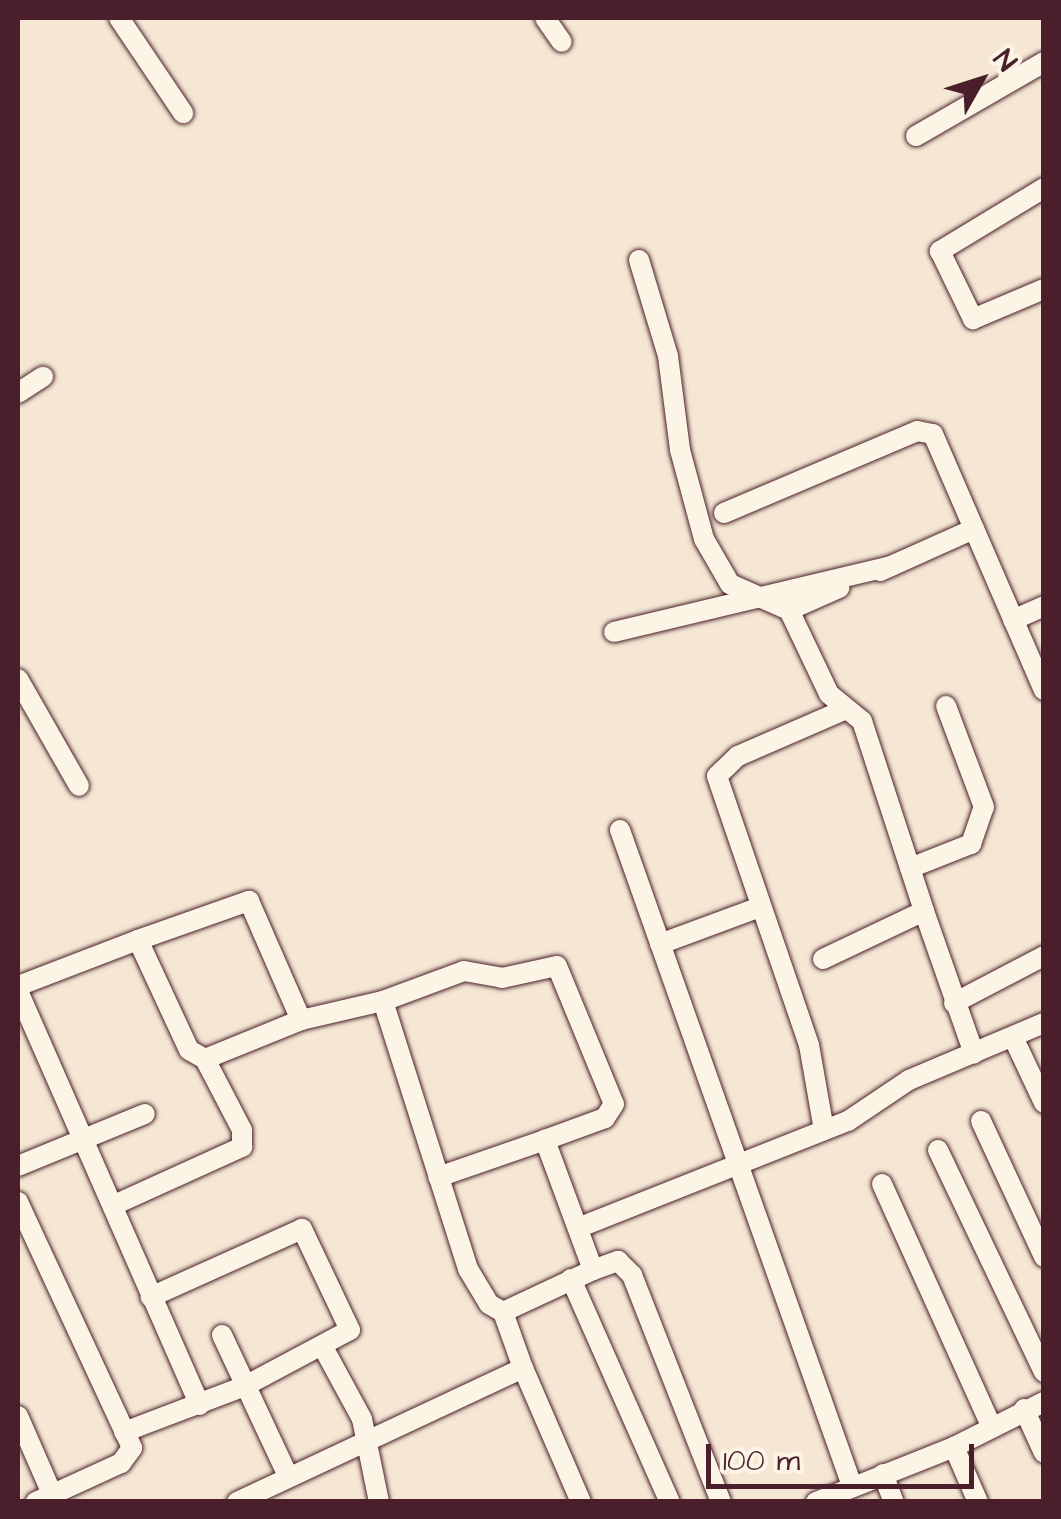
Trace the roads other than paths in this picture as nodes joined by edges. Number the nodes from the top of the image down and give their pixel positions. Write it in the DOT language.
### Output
graph roads {
  1 [pos="120,18"];
  2 [pos="545,18"];
  3 [pos="562,42"];
  4 [pos="1044,62"];
  5 [pos="183,113"];
  6 [pos="916,136"];
  7 [pos="1044,188"];
  8 [pos="639,260"];
  9 [pos="1044,289"];
  10 [pos="43,377"];
  11 [pos="18,393"];
  12 [pos="724,513"];
  13 [pos="974,529"];
  14 [pos="892,566"];
  15 [pos="761,597"];
  16 [pos="1044,606"];
  17 [pos="789,610"];
  18 [pos="1013,620"];
  19 [pos="614,632"];
  20 [pos="18,679"];
  21 [pos="1044,690"];
  22 [pos="946,706"];
  23 [pos="844,710"];
  24 [pos="79,786"];
  25 [pos="620,830"];
  26 [pos="910,868"];
  27 [pos="760,908"];
  28 [pos="924,911"];
  29 [pos="138,940"];
  30 [pos="660,944"];
  31 [pos="1044,956"];
  32 [pos="823,959"];
  33 [pos="18,989"];
  34 [pos="383,1001"];
  35 [pos="954,1003"];
  36 [pos="301,1020"];
  37 [pos="1044,1023"];
  38 [pos="1013,1037"];
  39 [pos="974,1054"];
  40 [pos="205,1059"];
  41 [pos="1044,1103"];
  42 [pos="145,1114"];
  43 [pos="981,1121"];
  44 [pos="824,1130"];
  45 [pos="85,1140"];
  46 [pos="545,1140"];
  47 [pos="938,1150"];
  48 [pos="739,1164"];
  49 [pos="18,1166"];
  50 [pos="438,1177"];
  51 [pos="882,1184"];
  52 [pos="18,1202"];
  53 [pos="114,1205"];
  54 [pos="580,1227"];
  55 [pos="1044,1258"];
  56 [pos="592,1270"];
  57 [pos="571,1279"];
  58 [pos="151,1298"];
  59 [pos="503,1312"];
  60 [pos="222,1335"];
  61 [pos="324,1349"];
  62 [pos="522,1368"];
  63 [pos="1044,1372"];
  64 [pos="244,1386"];
  65 [pos="200,1406"];
  66 [pos="1034,1406"];
  67 [pos="18,1416"];
  68 [pos="992,1424"];
  69 [pos="124,1432"];
  70 [pos="369,1437"];
  71 [pos="954,1447"];
  72 [pos="1044,1453"];
  73 [pos="882,1474"];
  74 [pos="288,1476"];
  75 [pos="852,1486"];
  76 [pos="44,1498"];
  77 [pos="238,1502"];
  78 [pos="380,1502"];
  79 [pos="580,1502"];
  80 [pos="670,1502"];
  81 [pos="721,1502"];
  82 [pos="816,1502"];
  83 [pos="894,1502"];
  84 [pos="978,1502"];
  1 -- 5 [label="street"];
  2 -- 3 [label="street"];
  4 -- 6 [label="street"];
  7 -- 9 [label="street"];
  8 -- 15 [label="street"];
  10 -- 11 [label="street"];
  12 -- 13 [label="street"];
  13 -- 14 [label="street"];
  13 -- 18 [label="street"];
  14 -- 15 [label="street"];
  14 -- 17 [label="street"];
  15 -- 17 [label="street"];
  15 -- 19 [label="street"];
  16 -- 18 [label="street"];
  17 -- 23 [label="street"];
  18 -- 21 [label="street"];
  20 -- 24 [label="street"];
  22 -- 26 [label="street"];
  23 -- 26 [label="street"];
  23 -- 27 [label="street"];
  25 -- 30 [label="street"];
  26 -- 28 [label="street"];
  27 -- 30 [label="street"];
  27 -- 44 [label="street"];
  28 -- 32 [label="street"];
  28 -- 35 [label="street"];
  29 -- 33 [label="street"];
  29 -- 36 [label="street"];
  29 -- 40 [label="street"];
  30 -- 48 [label="street"];
  31 -- 35 [label="street"];
  33 -- 45 [label="street"];
  34 -- 36 [label="street"];
  34 -- 46 [label="street"];
  34 -- 50 [label="street"];
  35 -- 39 [label="street"];
  36 -- 40 [label="street"];
  37 -- 38 [label="street"];
  38 -- 39 [label="street"];
  38 -- 41 [label="street"];
  39 -- 44 [label="street"];
  40 -- 53 [label="street"];
  42 -- 45 [label="street"];
  43 -- 55 [label="street"];
  44 -- 48 [label="street"];
  45 -- 49 [label="street"];
  45 -- 53 [label="street"];
  46 -- 50 [label="street"];
  46 -- 54 [label="street"];
  47 -- 63 [label="street"];
  48 -- 54 [label="street"];
  48 -- 75 [label="street"];
  50 -- 59 [label="street"];
  51 -- 68 [label="street"];
  52 -- 69 [label="street"];
  53 -- 58 [label="street"];
  54 -- 56 [label="street"];
  56 -- 57 [label="street"];
  56 -- 81 [label="street"];
  57 -- 59 [label="street"];
  57 -- 80 [label="street"];
  58 -- 61 [label="street"];
  58 -- 65 [label="street"];
  59 -- 62 [label="street"];
  60 -- 64 [label="street"];
  61 -- 64 [label="street"];
  61 -- 70 [label="street"];
  62 -- 70 [label="street"];
  62 -- 79 [label="street"];
  64 -- 65 [label="street"];
  64 -- 74 [label="street"];
  65 -- 69 [label="street"];
  66 -- 68 [label="street"];
  66 -- 72 [label="street"];
  67 -- 76 [label="street"];
  68 -- 71 [label="street"];
  69 -- 76 [label="street"];
  70 -- 74 [label="street"];
  70 -- 78 [label="street"];
  71 -- 73 [label="street"];
  71 -- 84 [label="street"];
  73 -- 75 [label="street"];
  73 -- 83 [label="street"];
  74 -- 77 [label="street"];
  75 -- 82 [label="street"];
}
